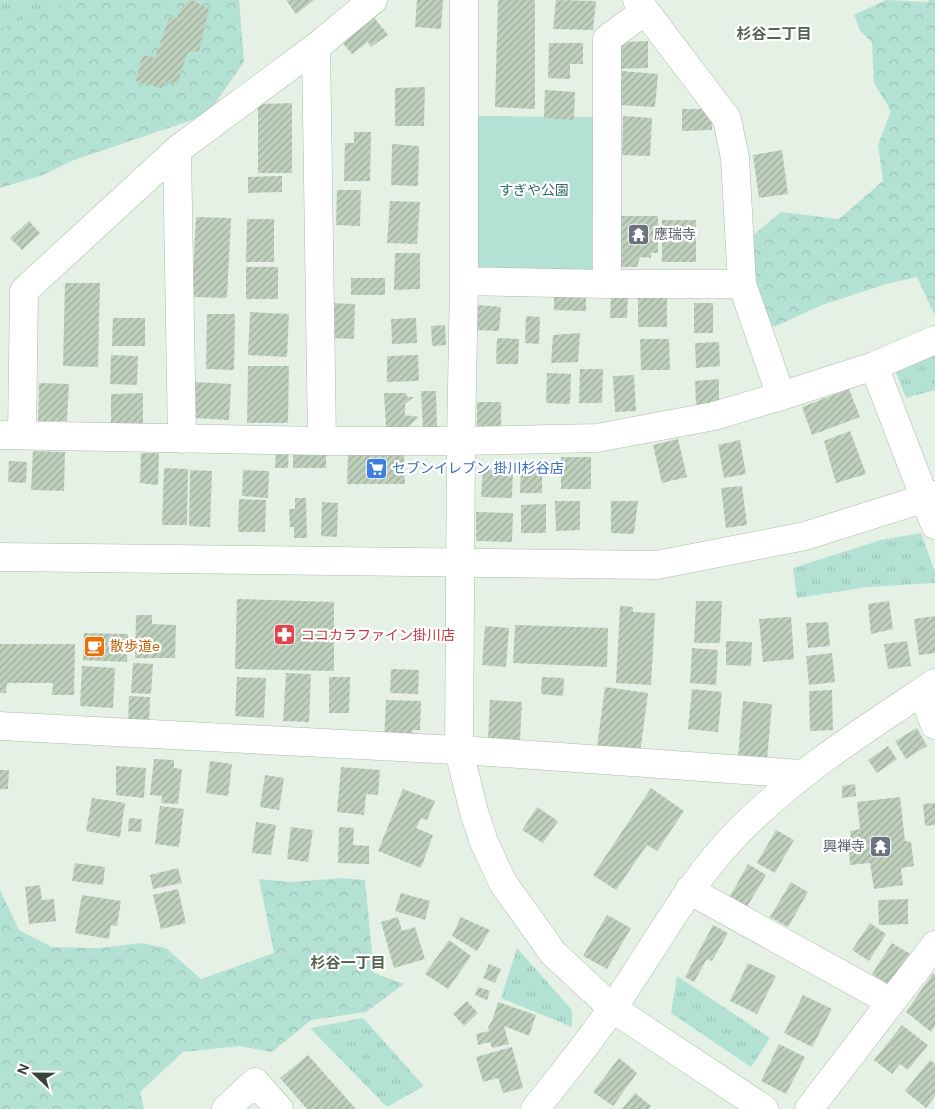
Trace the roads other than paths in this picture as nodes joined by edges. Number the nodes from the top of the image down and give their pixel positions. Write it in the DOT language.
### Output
graph roads {
  1 [pos="373,0"];
  2 [pos="464,0"];
  3 [pos="641,5"];
  4 [pos="316,47"];
  5 [pos="177,150"];
  6 [pos="464,281"];
  7 [pos="607,284"];
  8 [pos="742,284"];
  9 [pos="935,340"];
  10 [pos="874,366"];
  11 [pos="781,396"];
  12 [pos="11,435"];
  13 [pos="182,439"];
  14 [pos="322,441"];
  15 [pos="461,441"];
  16 [pos="930,496"];
  17 [pos="935,525"];
  18 [pos="0,557"];
  19 [pos="461,563"];
  20 [pos="928,687"];
  21 [pos="935,725"];
  22 [pos="0,726"];
  23 [pos="459,751"];
  24 [pos="801,774"];
  25 [pos="689,890"];
  26 [pos="935,945"];
  27 [pos="891,1002"];
  28 [pos="612,1008"];
  29 [pos="226,1109"];
  30 [pos="279,1109"];
  31 [pos="536,1109"];
  32 [pos="764,1109"];
  33 [pos="809,1109"];
  1 -- 4 [label="street"];
  2 -- 6 [label="street"];
  3 -- 7 [label="street"];
  3 -- 8 [label="street"];
  4 -- 5 [label="street"];
  4 -- 14 [label="street"];
  5 -- 12 [label="street"];
  5 -- 13 [label="street"];
  6 -- 7 [label="street"];
  6 -- 15 [label="street"];
  7 -- 8 [label="street"];
  8 -- 11 [label="street"];
  9 -- 10 [label="street"];
  10 -- 11 [label="street"];
  10 -- 16 [label="street"];
  11 -- 15 [label="street"];
  12 -- 13 [label="street"];
  13 -- 14 [label="street"];
  14 -- 15 [label="street"];
  15 -- 19 [label="street"];
  16 -- 17 [label="street"];
  16 -- 19 [label="street"];
  18 -- 19 [label="street"];
  19 -- 23 [label="street"];
  20 -- 21 [label="street"];
  20 -- 24 [label="street"];
  22 -- 23 [label="street"];
  23 -- 24 [label="street"];
  23 -- 28 [label="street"];
  24 -- 25 [label="street"];
  25 -- 27 [label="street"];
  25 -- 28 [label="street"];
  26 -- 27 [label="street"];
  27 -- 33 [label="street"];
  28 -- 31 [label="street"];
  28 -- 32 [label="street"];
  29 -- 30 [label="street"];
}
